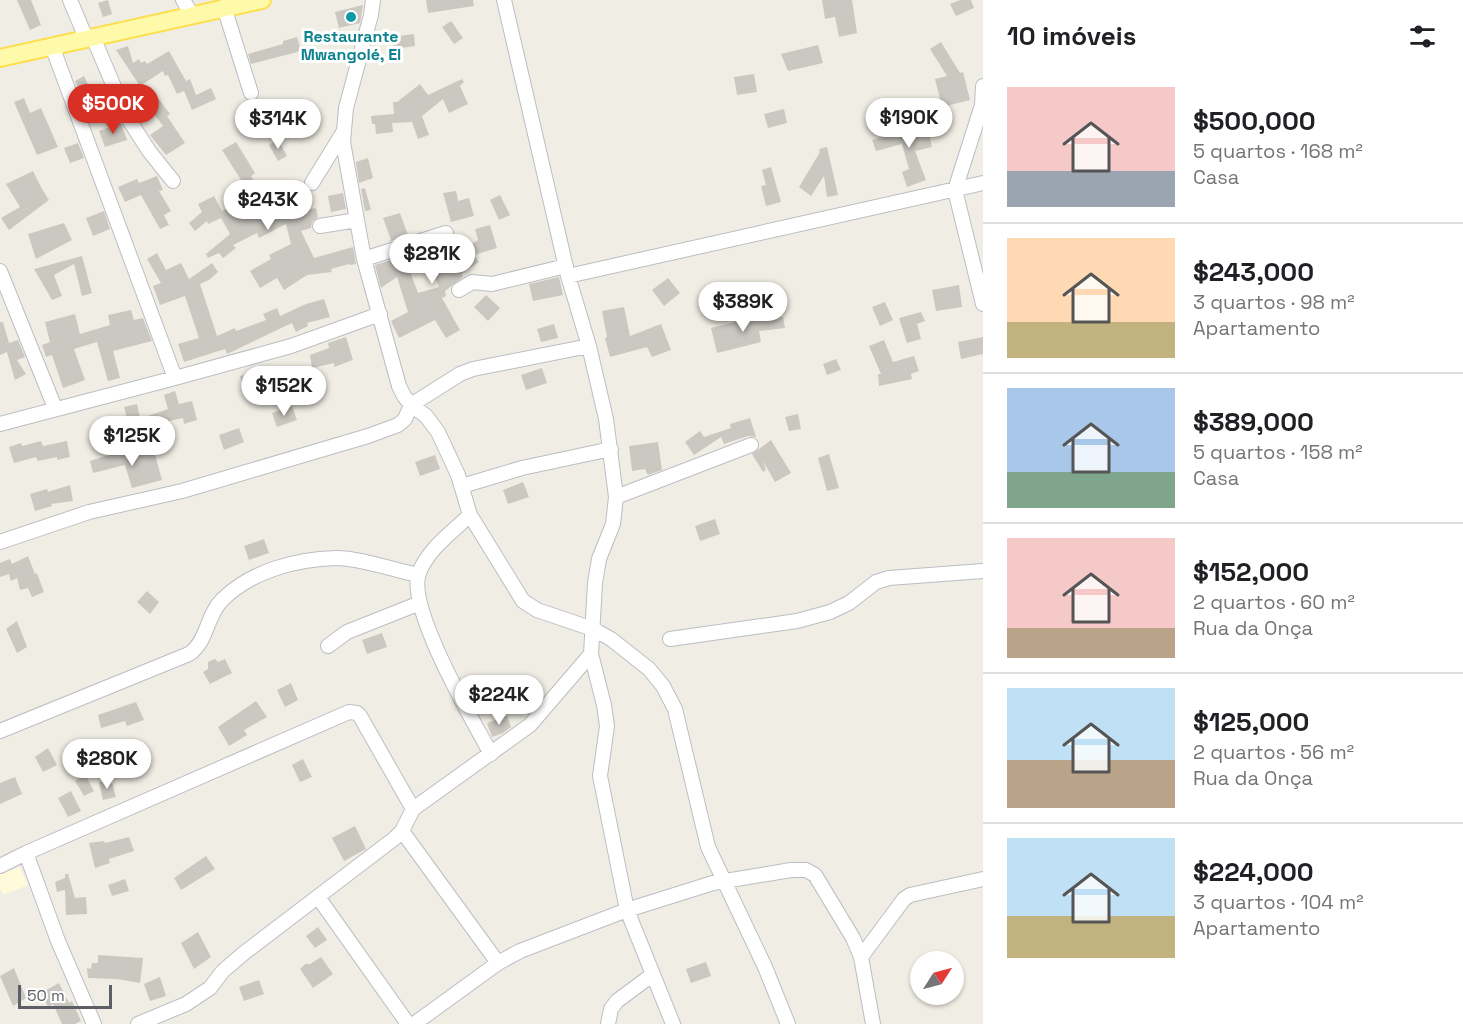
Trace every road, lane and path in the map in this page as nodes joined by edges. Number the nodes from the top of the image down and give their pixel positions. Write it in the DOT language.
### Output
graph roads {
  1 [pos="70,0"];
  2 [pos="262,0"];
  3 [pos="373,0"];
  4 [pos="504,0"];
  5 [pos="188,7"];
  6 [pos="224,8"];
  7 [pos="89,38"];
  8 [pos="52,46"];
  9 [pos="0,58"];
  10 [pos="983,86"];
  11 [pos="251,93"];
  12 [pos="344,131"];
  13 [pos="173,181"];
  14 [pos="312,183"];
  15 [pos="983,183"];
  16 [pos="956,190"];
  17 [pos="357,220"];
  18 [pos="320,226"];
  19 [pos="446,233"];
  20 [pos="364,259"];
  21 [pos="0,271"];
  22 [pos="567,271"];
  23 [pos="459,290"];
  24 [pos="983,304"];
  25 [pos="380,314"];
  26 [pos="589,346"];
  27 [pos="175,378"];
  28 [pos="411,405"];
  29 [pos="55,408"];
  30 [pos="0,424"];
  31 [pos="751,445"];
  32 [pos="611,450"];
  33 [pos="462,486"];
  34 [pos="616,497"];
  35 [pos="470,515"];
  36 [pos="0,542"];
  37 [pos="983,571"];
  38 [pos="418,575"];
  39 [pos="420,603"];
  40 [pos="593,628"];
  41 [pos="670,639"];
  42 [pos="328,646"];
  43 [pos="591,654"];
  44 [pos="0,731"];
  45 [pos="491,754"];
  46 [pos="413,809"];
  47 [pos="402,831"];
  48 [pos="26,853"];
  49 [pos="0,866"];
  50 [pos="983,879"];
  51 [pos="724,881"];
  52 [pos="318,897"];
  53 [pos="627,910"];
  54 [pos="861,957"];
  55 [pos="498,963"];
  56 [pos="652,975"];
  57 [pos="94,1024"];
  58 [pos="138,1024"];
  59 [pos="408,1024"];
  60 [pos="414,1024"];
  61 [pos="608,1024"];
  62 [pos="673,1024"];
  63 [pos="788,1024"];
  64 [pos="873,1024"];
  1 -- 7 [label="street"];
  2 -- 6 [label="main road"];
  3 -- 12 [label="street"];
  4 -- 22 [label="street"];
  5 -- 6 [label="main road"];
  5 -- 7 [label="main road"];
  6 -- 11 [label="street"];
  7 -- 8 [label="main road"];
  7 -- 13 [label="street"];
  8 -- 9 [label="main road"];
  8 -- 27 [label="street"];
  10 -- 16 [label="street"];
  12 -- 14 [label="street"];
  12 -- 17 [label="street"];
  15 -- 16 [label="street"];
  16 -- 22 [label="street"];
  16 -- 24 [label="street"];
  17 -- 18 [label="street"];
  17 -- 20 [label="street"];
  19 -- 20 [label="street"];
  20 -- 25 [label="street"];
  21 -- 29 [label="street"];
  22 -- 23 [label="street"];
  22 -- 26 [label="street"];
  25 -- 27 [label="street"];
  25 -- 28 [label="street"];
  26 -- 28 [label="street"];
  26 -- 32 [label="street"];
  27 -- 29 [label="street"];
  28 -- 33 [label="street"];
  28 -- 36 [label="street"];
  29 -- 30 [label="street"];
  31 -- 34 [label="street"];
  32 -- 33 [label="street"];
  32 -- 34 [label="street"];
  33 -- 35 [label="street"];
  34 -- 40 [label="street"];
  35 -- 38 [label="street"];
  35 -- 40 [label="street"];
  37 -- 41 [label="street"];
  38 -- 39 [label="street"];
  38 -- 44 [label="street"];
  39 -- 42 [label="street"];
  39 -- 45 [label="street"];
  40 -- 43 [label="street"];
  40 -- 51 [label="street"];
  43 -- 45 [label="street"];
  43 -- 53 [label="street"];
  45 -- 46 [label="street"];
  46 -- 47 [label="street"];
  46 -- 48 [label="street"];
  47 -- 52 [label="street"];
  47 -- 55 [label="street"];
  48 -- 49 [label="street"];
  48 -- 57 [label="street"];
  50 -- 54 [label="street"];
  51 -- 53 [label="street"];
  51 -- 54 [label="street"];
  51 -- 63 [label="street"];
  52 -- 58 [label="street"];
  52 -- 59 [label="street"];
  53 -- 55 [label="street"];
  53 -- 56 [label="street"];
  54 -- 64 [label="street"];
  55 -- 60 [label="street"];
  56 -- 61 [label="street"];
  56 -- 62 [label="street"];
}
